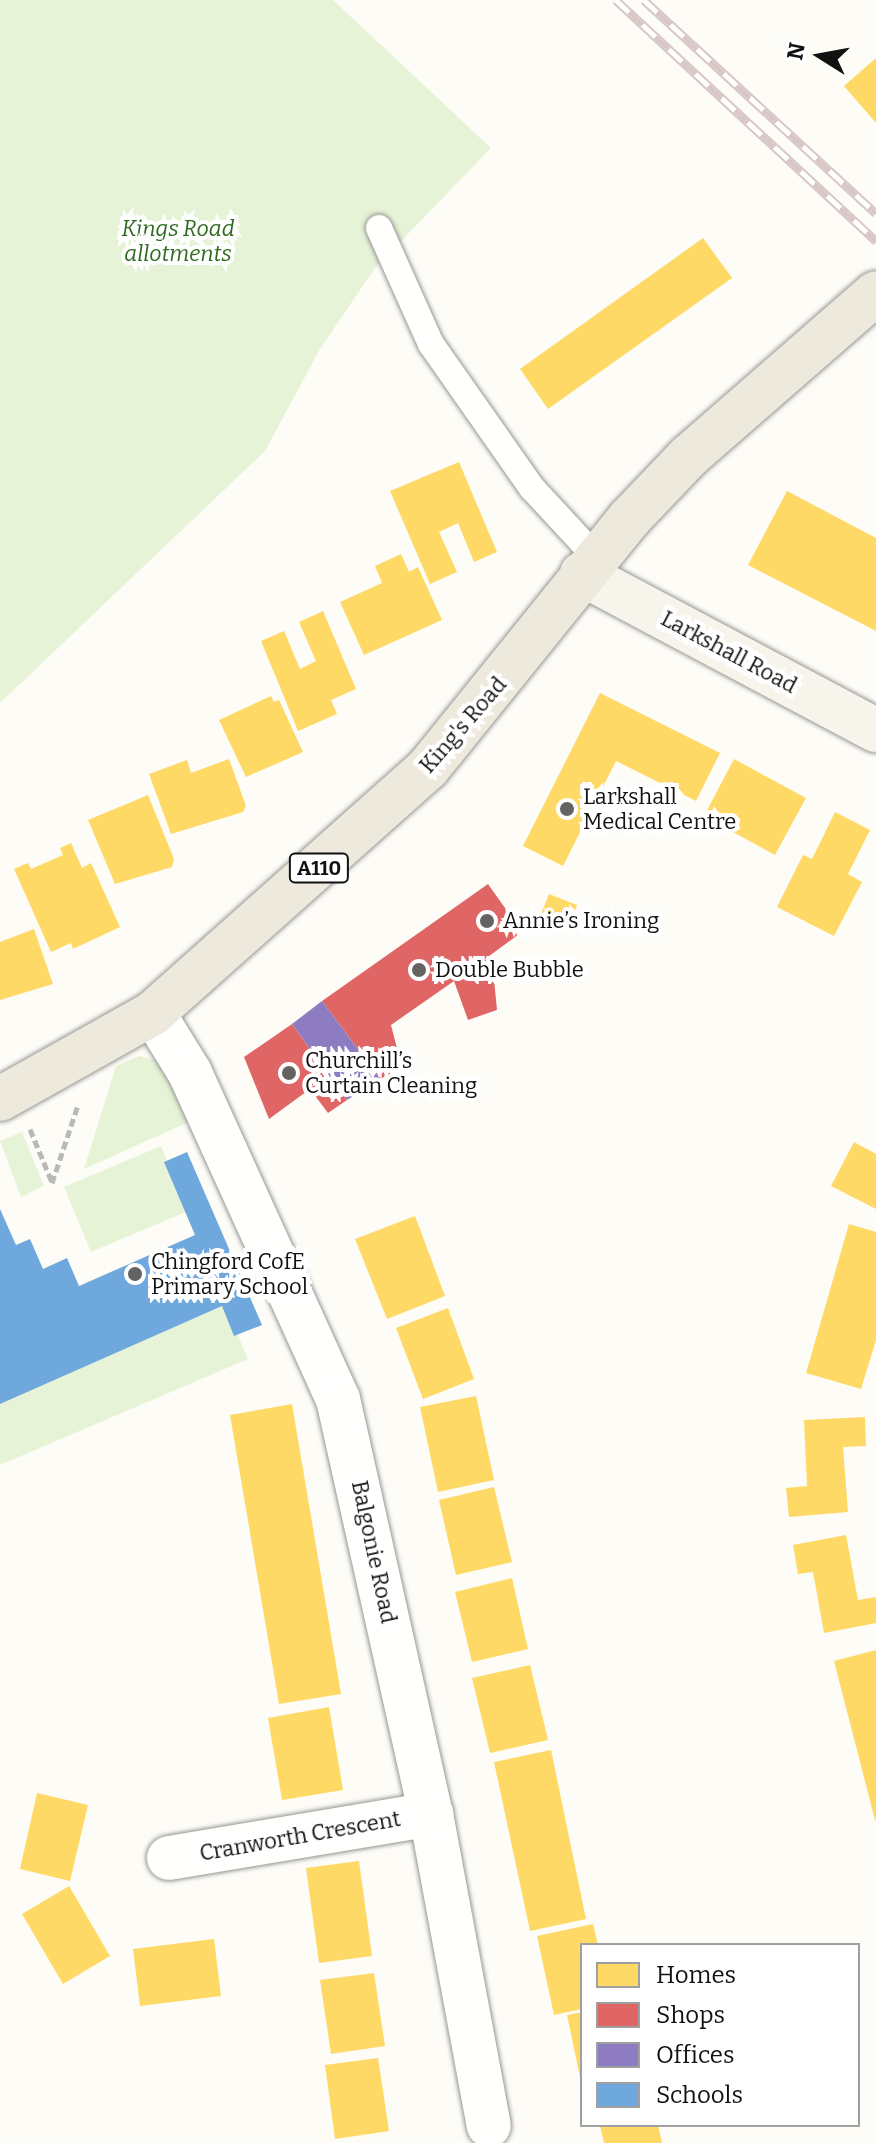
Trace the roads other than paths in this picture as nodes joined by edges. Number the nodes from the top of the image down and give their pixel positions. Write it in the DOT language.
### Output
graph roads {
  1 [pos="379,228"];
  2 [pos="876,293"];
  3 [pos="589,566"];
  4 [pos="876,730"];
  5 [pos="153,1013"];
  6 [pos="7,1095"];
  7 [pos="431,1814"];
  8 [pos="169,1858"];
  9 [pos="489,2126"];
  1 -- 3 [label="lane"];
  2 -- 3 [label="main road, King's Road / A110"];
  3 -- 4 [label="main road, Larkshall Road"];
  3 -- 5 [label="main road, King's Road / A110"];
  5 -- 6 [label="main road, King's Road / A110"];
  5 -- 7 [label="street, Balgonie Road"];
  7 -- 8 [label="street, Cranworth Crescent"];
  7 -- 9 [label="street, Balgonie Road"];
}
